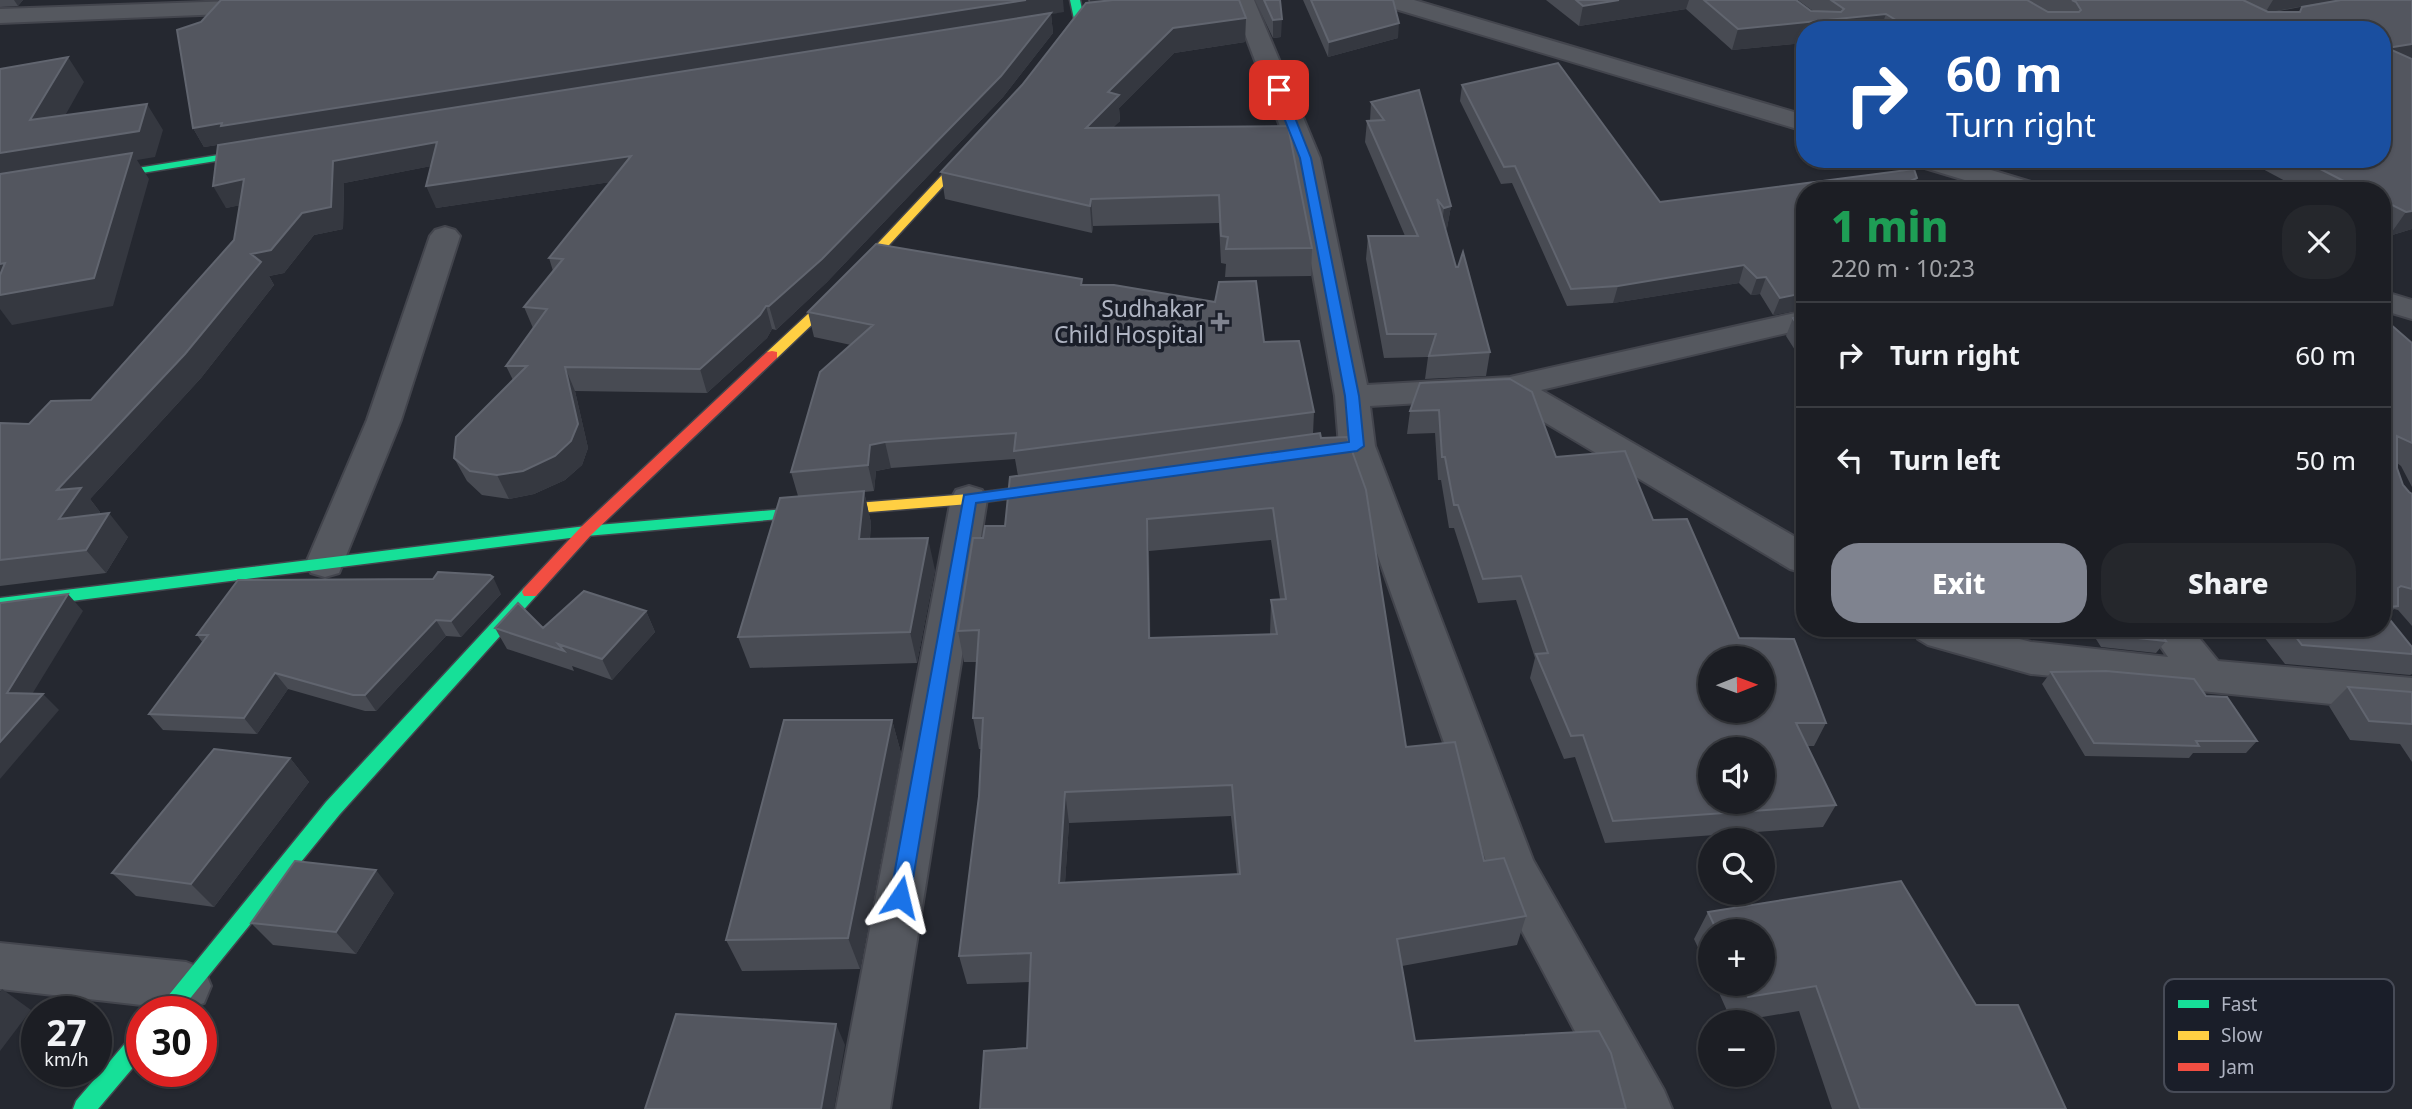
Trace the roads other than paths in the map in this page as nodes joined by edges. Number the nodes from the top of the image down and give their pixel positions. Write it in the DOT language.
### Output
graph roads {
  1 [pos="1075,0"];
  2 [pos="1390,0"];
  3 [pos="1235,1"];
  4 [pos="287,6"];
  5 [pos="0,16"];
  6 [pos="1086,18"];
  7 [pos="1052,24"];
  8 [pos="1040,71"];
  9 [pos="1796,121"];
  10 [pos="987,134"];
  11 [pos="287,147"];
  12 [pos="1955,168"];
  13 [pos="2022,168"];
  14 [pos="2001,182"];
  15 [pos="2041,182"];
  16 [pos="0,193"];
  17 [pos="446,236"];
  18 [pos="2391,303"];
  19 [pos="2412,310"];
  20 [pos="1796,322"];
  21 [pos="1510,387"];
  22 [pos="1352,396"];
  23 [pos="1080,484"];
  24 [pos="969,499"];
  25 [pos="586,531"];
  26 [pos="1796,554"];
  27 [pos="325,563"];
  28 [pos="0,604"];
  29 [pos="1953,637"];
  30 [pos="2175,637"];
  31 [pos="2207,677"];
  32 [pos="2412,695"];
  33 [pos="0,966"];
  34 [pos="160,996"];
  35 [pos="178,996"];
  36 [pos="126,1059"];
  37 [pos="85,1109"];
  38 [pos="863,1109"];
  39 [pos="1645,1109"];
  1 -- 6 [label="street"];
  2 -- 9 [label="street"];
  3 -- 22 [label="street"];
  4 -- 5 [label="street"];
  6 -- 7 [label="street"];
  6 -- 8 [label="street"];
  10 -- 25 [label="street"];
  11 -- 16 [label="street"];
  12 -- 14 [label="street"];
  13 -- 15 [label="street"];
  17 -- 27 [label="street"];
  18 -- 19 [label="street"];
  20 -- 21 [label="street"];
  21 -- 22 [label="street"];
  21 -- 26 [label="street"];
  22 -- 39 [label="street"];
  23 -- 24 [label="street"];
  24 -- 25 [label="street"];
  24 -- 38 [label="street"];
  25 -- 27 [label="street"];
  25 -- 35 [label="street"];
  27 -- 28 [label="street"];
  29 -- 31 [label="street"];
  30 -- 31 [label="street"];
  31 -- 32 [label="street"];
  33 -- 34 [label="street"];
  36 -- 37 [label="street"];
}
